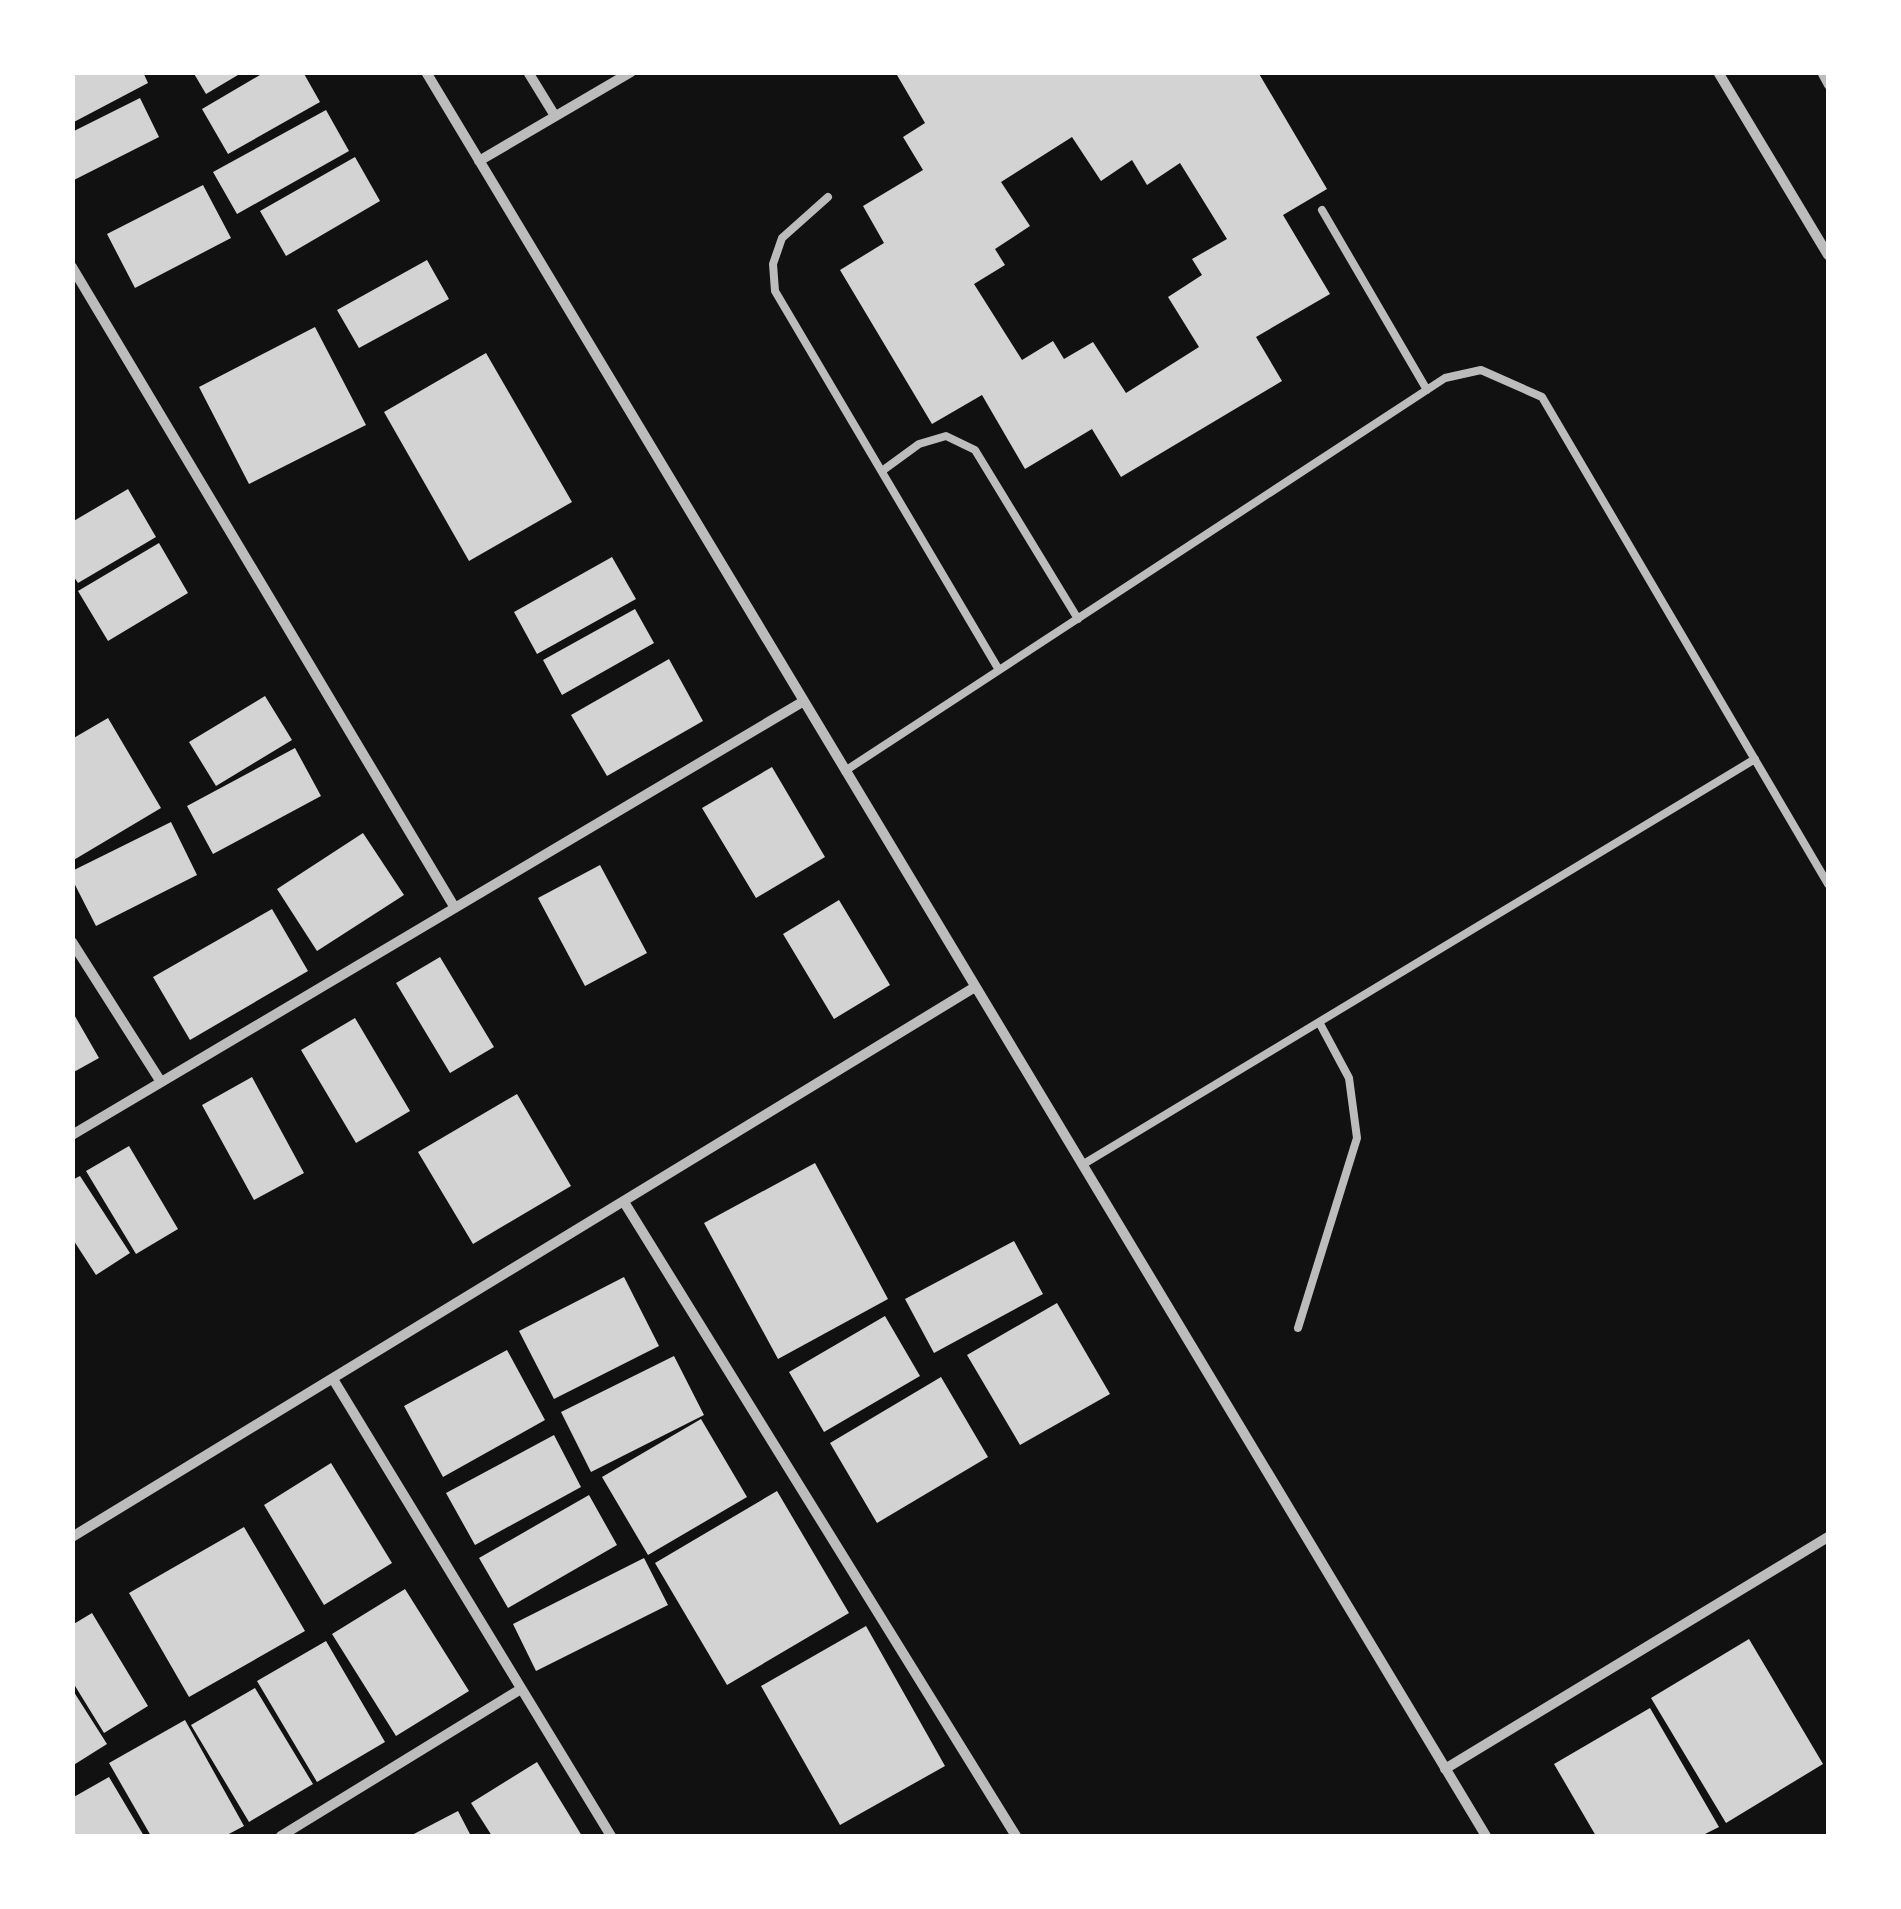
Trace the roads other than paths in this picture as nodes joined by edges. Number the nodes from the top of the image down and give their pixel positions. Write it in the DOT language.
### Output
graph roads {
  1 [pos="426,72"];
  2 [pos="528,72"];
  3 [pos="631,72"];
  4 [pos="1718,72"];
  5 [pos="1821,72"];
  6 [pos="1828,85"];
  7 [pos="556,116"];
  8 [pos="479,161"];
  9 [pos="828,197"];
  10 [pos="1322,210"];
  11 [pos="1828,254"];
  12 [pos="72,267"];
  13 [pos="1426,390"];
  14 [pos="882,472"];
  15 [pos="1078,619"];
  16 [pos="999,670"];
  17 [pos="804,702"];
  18 [pos="1755,759"];
  19 [pos="846,771"];
  20 [pos="1828,884"];
  21 [pos="455,908"];
  22 [pos="72,942"];
  23 [pos="976,987"];
  24 [pos="1319,1022"];
  25 [pos="160,1082"];
  26 [pos="72,1135"];
  27 [pos="1082,1165"];
  28 [pos="624,1202"];
  29 [pos="1298,1328"];
  30 [pos="333,1379"];
  31 [pos="72,1538"];
  32 [pos="1828,1538"];
  33 [pos="522,1690"];
  34 [pos="1445,1770"];
  35 [pos="281,1836"];
  36 [pos="611,1836"];
  37 [pos="1016,1836"];
  38 [pos="1486,1836"];
  1 -- 8 [label="street"];
  2 -- 7 [label="street"];
  3 -- 7 [label="street"];
  4 -- 11 [label="street"];
  5 -- 6 [label="lane"];
  7 -- 8 [label="street"];
  8 -- 17 [label="street"];
  9 -- 14 [label="lane"];
  10 -- 13 [label="lane"];
  12 -- 21 [label="street"];
  13 -- 15 [label="lane"];
  13 -- 18 [label="lane"];
  14 -- 15 [label="lane"];
  14 -- 16 [label="lane"];
  15 -- 16 [label="lane"];
  16 -- 19 [label="lane"];
  17 -- 19 [label="street"];
  17 -- 21 [label="street"];
  18 -- 20 [label="lane"];
  18 -- 24 [label="lane"];
  19 -- 23 [label="street"];
  21 -- 25 [label="street"];
  22 -- 25 [label="street"];
  23 -- 27 [label="street"];
  23 -- 28 [label="street"];
  24 -- 27 [label="lane"];
  24 -- 29 [label="lane"];
  25 -- 26 [label="street"];
  27 -- 34 [label="street"];
  28 -- 30 [label="street"];
  28 -- 37 [label="street"];
  30 -- 31 [label="street"];
  30 -- 33 [label="street"];
  32 -- 34 [label="street"];
  33 -- 35 [label="street"];
  33 -- 36 [label="street"];
  34 -- 38 [label="street"];
}
